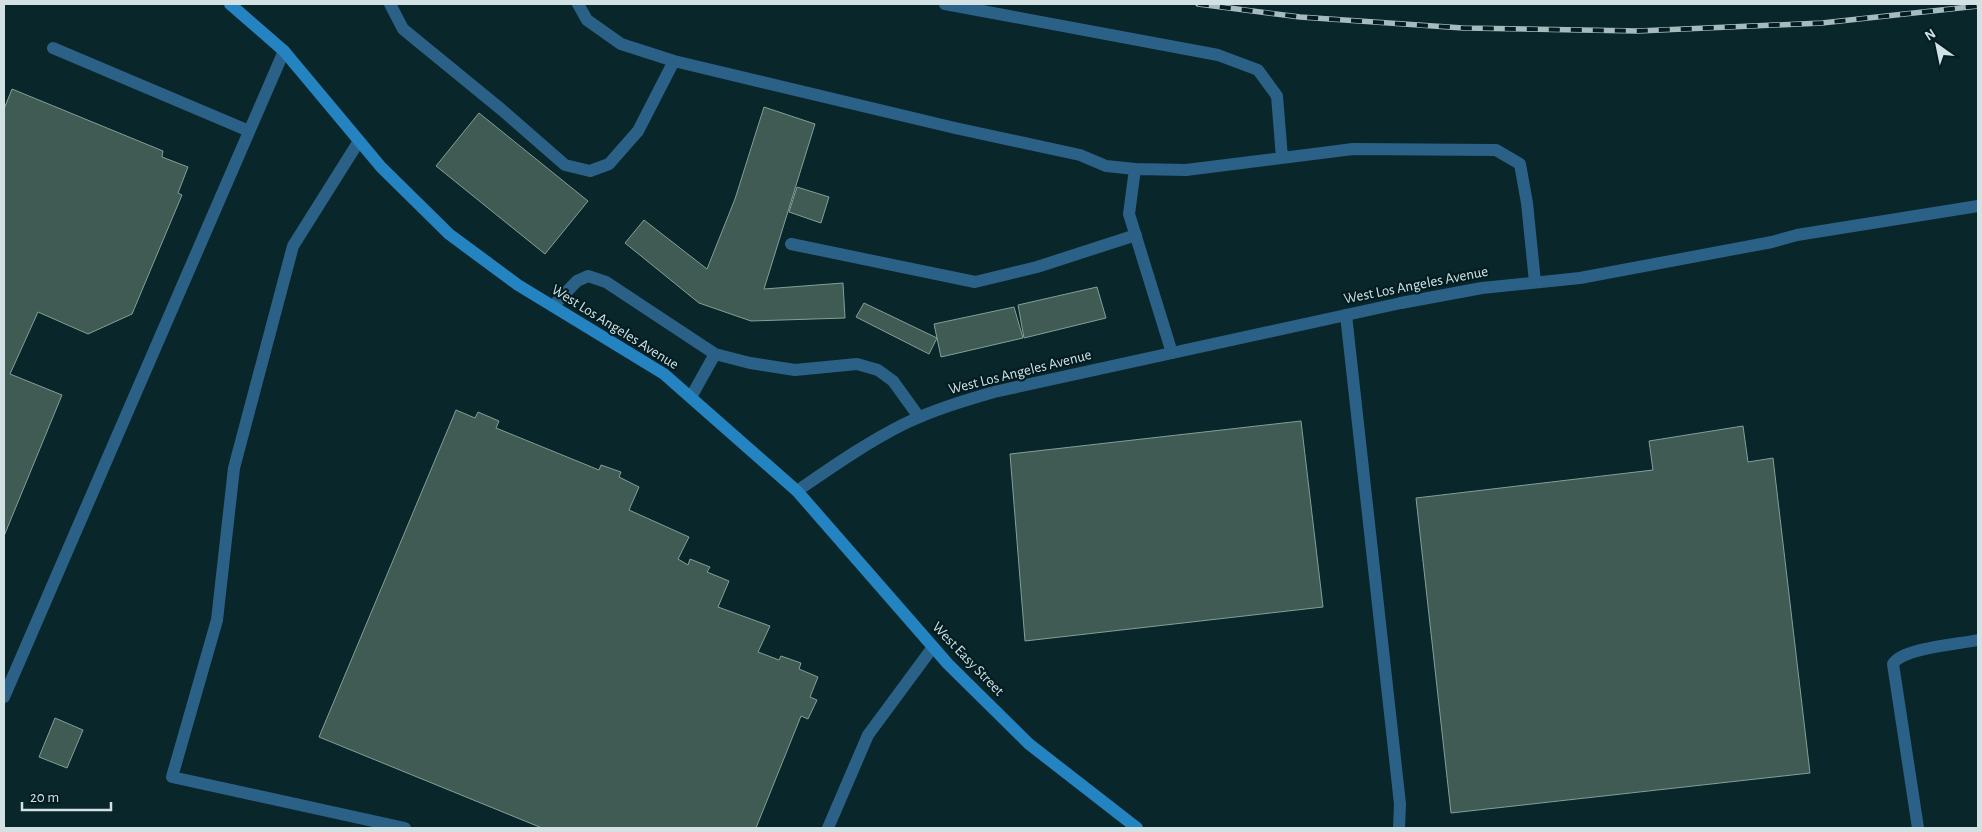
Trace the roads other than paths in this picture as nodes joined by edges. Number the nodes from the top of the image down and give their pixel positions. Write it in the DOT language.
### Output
graph roads {
  1 [pos="230,4"];
  2 [pos="390,4"];
  3 [pos="578,4"];
  4 [pos="945,4"];
  5 [pos="53,48"];
  6 [pos="284,51"];
  7 [pos="674,61"];
  8 [pos="249,131"];
  9 [pos="359,141"];
  10 [pos="1282,158"];
  11 [pos="1135,169"];
  12 [pos="1978,206"];
  13 [pos="1136,235"];
  14 [pos="791,244"];
  15 [pos="1536,282"];
  16 [pos="553,306"];
  17 [pos="1346,315"];
  18 [pos="1172,353"];
  19 [pos="715,354"];
  20 [pos="691,397"];
  21 [pos="919,417"];
  22 [pos="797,491"];
  23 [pos="1978,640"];
  24 [pos="933,647"];
  25 [pos="4,697"];
  26 [pos="405,828"];
  27 [pos="828,828"];
  28 [pos="1137,828"];
  29 [pos="1399,828"];
  30 [pos="1918,828"];
  1 -- 6 [label="street, West Los Angeles Avenue"];
  2 -- 7 [label="street"];
  3 -- 7 [label="street"];
  4 -- 10 [label="street"];
  5 -- 8 [label="street"];
  6 -- 8 [label="street"];
  6 -- 9 [label="street, West Los Angeles Avenue"];
  7 -- 11 [label="street"];
  8 -- 25 [label="street"];
  9 -- 16 [label="street, West Los Angeles Avenue"];
  9 -- 26 [label="street"];
  10 -- 11 [label="street"];
  10 -- 15 [label="street"];
  11 -- 13 [label="street"];
  12 -- 15 [label="street, West Los Angeles Avenue"];
  13 -- 14 [label="street"];
  13 -- 18 [label="street"];
  15 -- 17 [label="street, West Los Angeles Avenue"];
  16 -- 19 [label="street"];
  16 -- 20 [label="street, West Los Angeles Avenue"];
  17 -- 18 [label="street, West Los Angeles Avenue"];
  17 -- 29 [label="street"];
  18 -- 21 [label="street, West Los Angeles Avenue"];
  19 -- 20 [label="street"];
  19 -- 21 [label="street"];
  20 -- 22 [label="street, West Los Angeles Avenue"];
  21 -- 22 [label="street, West Los Angeles Avenue"];
  22 -- 24 [label="street, West Easy Street"];
  23 -- 30 [label="street"];
  24 -- 27 [label="street"];
  24 -- 28 [label="street, West Easy Street"];
}
